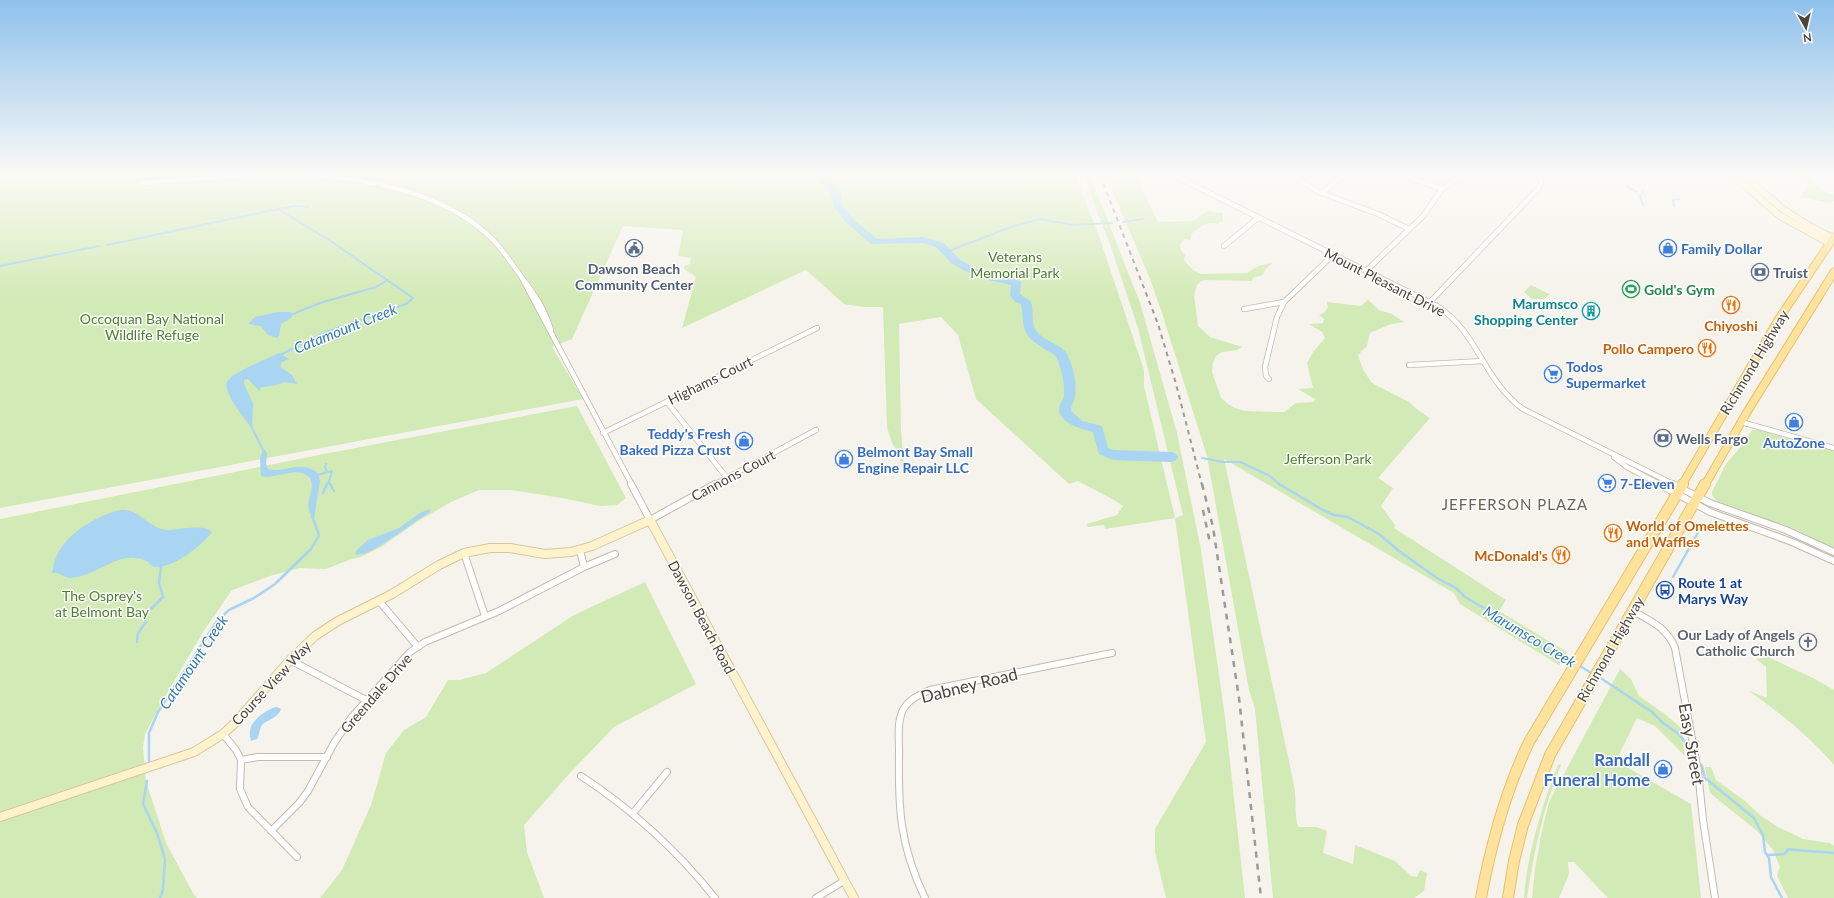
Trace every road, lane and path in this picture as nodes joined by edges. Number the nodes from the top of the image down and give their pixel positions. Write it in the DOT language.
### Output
graph roads {
  1 [pos="459,217"];
  2 [pos="1387,217"];
  3 [pos="1422,217"];
  4 [pos="1511,217"];
  5 [pos="1782,217"];
  6 [pos="1789,217"];
  7 [pos="1795,217"];
  8 [pos="1258,218"];
  9 [pos="1808,226"];
  10 [pos="1409,229"];
  11 [pos="1833,240"];
  12 [pos="1224,246"];
  13 [pos="1333,255"];
  14 [pos="1366,271"];
  15 [pos="1834,272"];
  16 [pos="1284,302"];
  17 [pos="1430,302"];
  18 [pos="1244,309"];
  19 [pos="817,328"];
  20 [pos="1482,361"];
  21 [pos="1409,365"];
  22 [pos="1269,380"];
  23 [pos="667,402"];
  24 [pos="1741,422"];
  25 [pos="816,430"];
  26 [pos="603,433"];
  27 [pos="1834,448"];
  28 [pos="727,478"];
  29 [pos="1679,491"];
  30 [pos="1696,501"];
  31 [pos="650,520"];
  32 [pos="580,550"];
  33 [pos="1834,552"];
  34 [pos="464,553"];
  35 [pos="615,554"];
  36 [pos="1834,561"];
  37 [pos="584,567"];
  38 [pos="379,601"];
  39 [pos="1633,611"];
  40 [pos="485,616"];
  41 [pos="418,647"];
  42 [pos="1112,654"];
  43 [pos="290,660"];
  44 [pos="366,700"];
  45 [pos="223,734"];
  46 [pos="327,757"];
  47 [pos="241,760"];
  48 [pos="667,772"];
  49 [pos="581,776"];
  50 [pos="633,813"];
  51 [pos="0,817"];
  52 [pos="271,831"];
  53 [pos="297,857"];
  54 [pos="844,881"];
  55 [pos="715,898"];
  56 [pos="816,898"];
  57 [pos="854,898"];
  58 [pos="925,898"];
  59 [pos="1481,898"];
  60 [pos="1508,898"];
  61 [pos="1715,898"];
  1 -- 26 [label="street, Dawson Beach Road"];
  2 -- 10 [label="street"];
  3 -- 10 [label="street"];
  4 -- 17 [label="street"];
  5 -- 11 [label="street"];
  6 -- 9 [label="street"];
  7 -- 9 [label="street"];
  8 -- 12 [label="street"];
  8 -- 13 [label="street, Mount Pleasant Drive"];
  9 -- 11 [label="street"];
  10 -- 14 [label="street"];
  11 -- 29 [label="main road, Richmond Highway"];
  13 -- 14 [label="street, Mount Pleasant Drive"];
  13 -- 16 [label="street"];
  14 -- 17 [label="street, Mount Pleasant Drive"];
  15 -- 24 [label="main road, Richmond Highway"];
  16 -- 18 [label="street"];
  16 -- 22 [label="street"];
  17 -- 20 [label="street, Mount Pleasant Drive"];
  19 -- 23 [label="street, Highams Court"];
  20 -- 21 [label="street"];
  20 -- 29 [label="street, Mount Pleasant Drive"];
  23 -- 26 [label="street, Highams Court"];
  23 -- 28 [label="street"];
  24 -- 27 [label="street"];
  24 -- 30 [label="main road, Richmond Highway"];
  25 -- 28 [label="street, Cannons Court"];
  26 -- 31 [label="street, Dawson Beach Road"];
  28 -- 31 [label="street, Cannons Court"];
  29 -- 30 [label="street, Mount Pleasant Drive"];
  29 -- 59 [label="main road, Richmond Highway"];
  30 -- 33 [label="street"];
  30 -- 36 [label="street"];
  30 -- 39 [label="main road, Richmond Highway"];
  31 -- 32 [label="street, Course View Way"];
  31 -- 54 [label="street, Dawson Beach Road"];
  32 -- 34 [label="street, Course View Way"];
  32 -- 37 [label="street"];
  34 -- 38 [label="street, Course View Way"];
  34 -- 40 [label="street"];
  35 -- 37 [label="street, Greendale Drive"];
  37 -- 40 [label="street, Greendale Drive"];
  38 -- 41 [label="street"];
  38 -- 43 [label="street, Course View Way"];
  39 -- 60 [label="main road, Richmond Highway"];
  39 -- 61 [label="street, Easy Street"];
  40 -- 41 [label="street, Greendale Drive"];
  41 -- 44 [label="street, Greendale Drive"];
  42 -- 58 [label="street, Dabney Road"];
  43 -- 44 [label="street"];
  43 -- 45 [label="street, Course View Way"];
  44 -- 46 [label="street, Greendale Drive"];
  45 -- 47 [label="street"];
  45 -- 51 [label="street, Course View Way"];
  46 -- 47 [label="street"];
  46 -- 52 [label="street, Greendale Drive"];
  47 -- 52 [label="street"];
  48 -- 50 [label="street"];
  49 -- 50 [label="street"];
  50 -- 55 [label="street"];
  52 -- 53 [label="street"];
  54 -- 56 [label="street"];
  54 -- 57 [label="street, Dawson Beach Road"];
}
